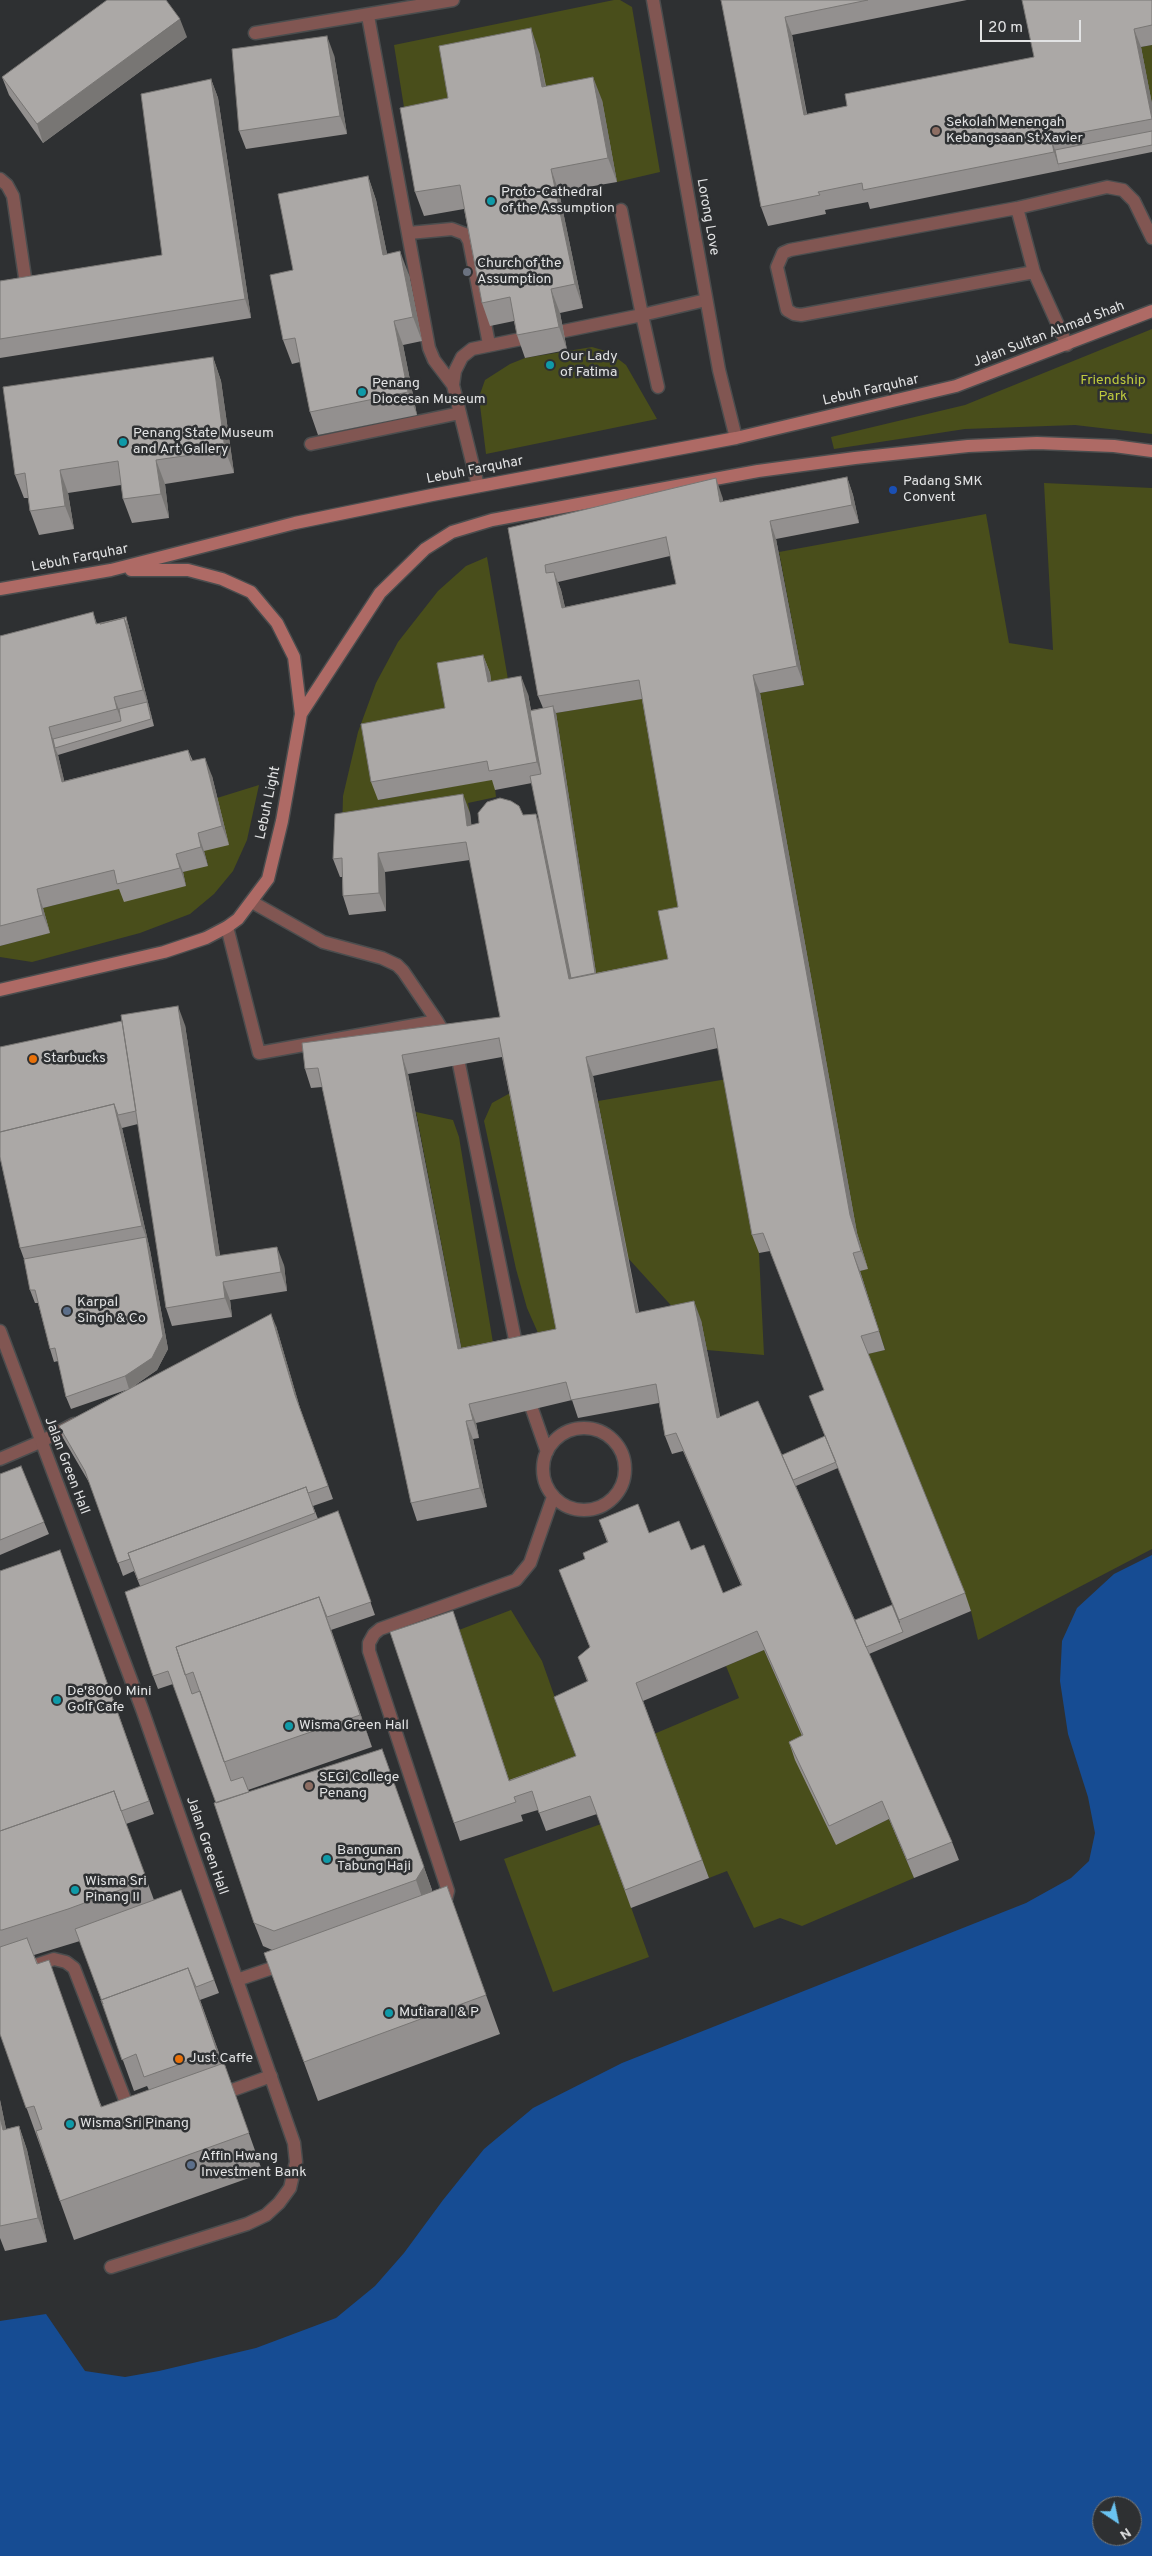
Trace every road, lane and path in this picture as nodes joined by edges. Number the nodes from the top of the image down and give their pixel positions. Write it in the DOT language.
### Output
graph roads {
  1 [pos="453,0"];
  2 [pos="653,0"];
  3 [pos="368,16"];
  4 [pos="256,33"];
  5 [pos="0,179"];
  6 [pos="1017,208"];
  7 [pos="621,210"];
  8 [pos="409,233"];
  9 [pos="1152,238"];
  10 [pos="1034,272"];
  11 [pos="27,291"];
  12 [pos="706,300"];
  13 [pos="1152,311"];
  14 [pos="642,315"];
  15 [pos="564,331"];
  16 [pos="521,339"];
  17 [pos="489,344"];
  18 [pos="1067,345"];
  19 [pos="453,385"];
  20 [pos="956,386"];
  21 [pos="658,387"];
  22 [pos="460,414"];
  23 [pos="736,438"];
  24 [pos="312,444"];
  25 [pos="1152,451"];
  26 [pos="478,486"];
  27 [pos="111,570"];
  28 [pos="0,589"];
  29 [pos="301,714"];
  30 [pos="252,902"];
  31 [pos="227,927"];
  32 [pos="0,990"];
  33 [pos="437,1021"];
  34 [pos="450,1043"];
  35 [pos="459,1064"];
  36 [pos="0,1331"];
  37 [pos="519,1356"];
  38 [pos="532,1409"];
  39 [pos="83,1419"];
  40 [pos="40,1442"];
  41 [pos="547,1452"];
  42 [pos="0,1459"];
  43 [pos="553,1497"];
  44 [pos="438,1910"];
  45 [pos="292,1961"];
  46 [pos="18,1971"];
  47 [pos="237,1980"];
  48 [pos="271,2076"];
  49 [pos="207,2099"];
  50 [pos="145,2119"];
  51 [pos="112,2267"];
  1 -- 3 [label="street"];
  2 -- 12 [label="street, Lorong Love"];
  3 -- 4 [label="street"];
  3 -- 8 [label="street"];
  5 -- 11 [label="street"];
  6 -- 9 [label="street"];
  6 -- 10 [label="street"];
  6 -- 10 [label="street"];
  7 -- 14 [label="street"];
  8 -- 17 [label="street"];
  8 -- 19 [label="street"];
  10 -- 18 [label="street"];
  12 -- 14 [label="street"];
  12 -- 23 [label="street, Lorong Love"];
  13 -- 18 [label="main road, Jalan Sultan Ahmad Shah"];
  14 -- 15 [label="street"];
  14 -- 21 [label="street"];
  16 -- 17 [label="street"];
  17 -- 19 [label="street"];
  18 -- 20 [label="main road, Jalan Sultan Ahmad Shah"];
  19 -- 22 [label="street"];
  20 -- 23 [label="main road, Lebuh Farquhar"];
  22 -- 24 [label="street"];
  22 -- 26 [label="street"];
  23 -- 26 [label="main road, Lebuh Farquhar"];
  25 -- 29 [label="main road, Lebuh Light"];
  26 -- 27 [label="main road, Lebuh Farquhar"];
  27 -- 28 [label="main road, Lebuh Farquhar"];
  27 -- 29 [label="main road"];
  29 -- 30 [label="main road, Lebuh Light"];
  30 -- 31 [label="main road, Lebuh Light"];
  30 -- 33 [label="street"];
  31 -- 32 [label="main road, Lebuh Light"];
  31 -- 33 [label="street"];
  33 -- 34 [label="street"];
  35 -- 37 [label="street"];
  36 -- 40 [label="street, Jalan Green Hall"];
  38 -- 41 [label="street"];
  39 -- 40 [label="street"];
  40 -- 42 [label="street"];
  40 -- 47 [label="street, Jalan Green Hall"];
  41 -- 43 [label="street"];
  41 -- 43 [label="street"];
  43 -- 44 [label="street"];
  45 -- 47 [label="street"];
  46 -- 50 [label="street"];
  47 -- 48 [label="street, Jalan Green Hall"];
  48 -- 49 [label="street"];
  48 -- 51 [label="street, Jalan Green Hall"];
}
